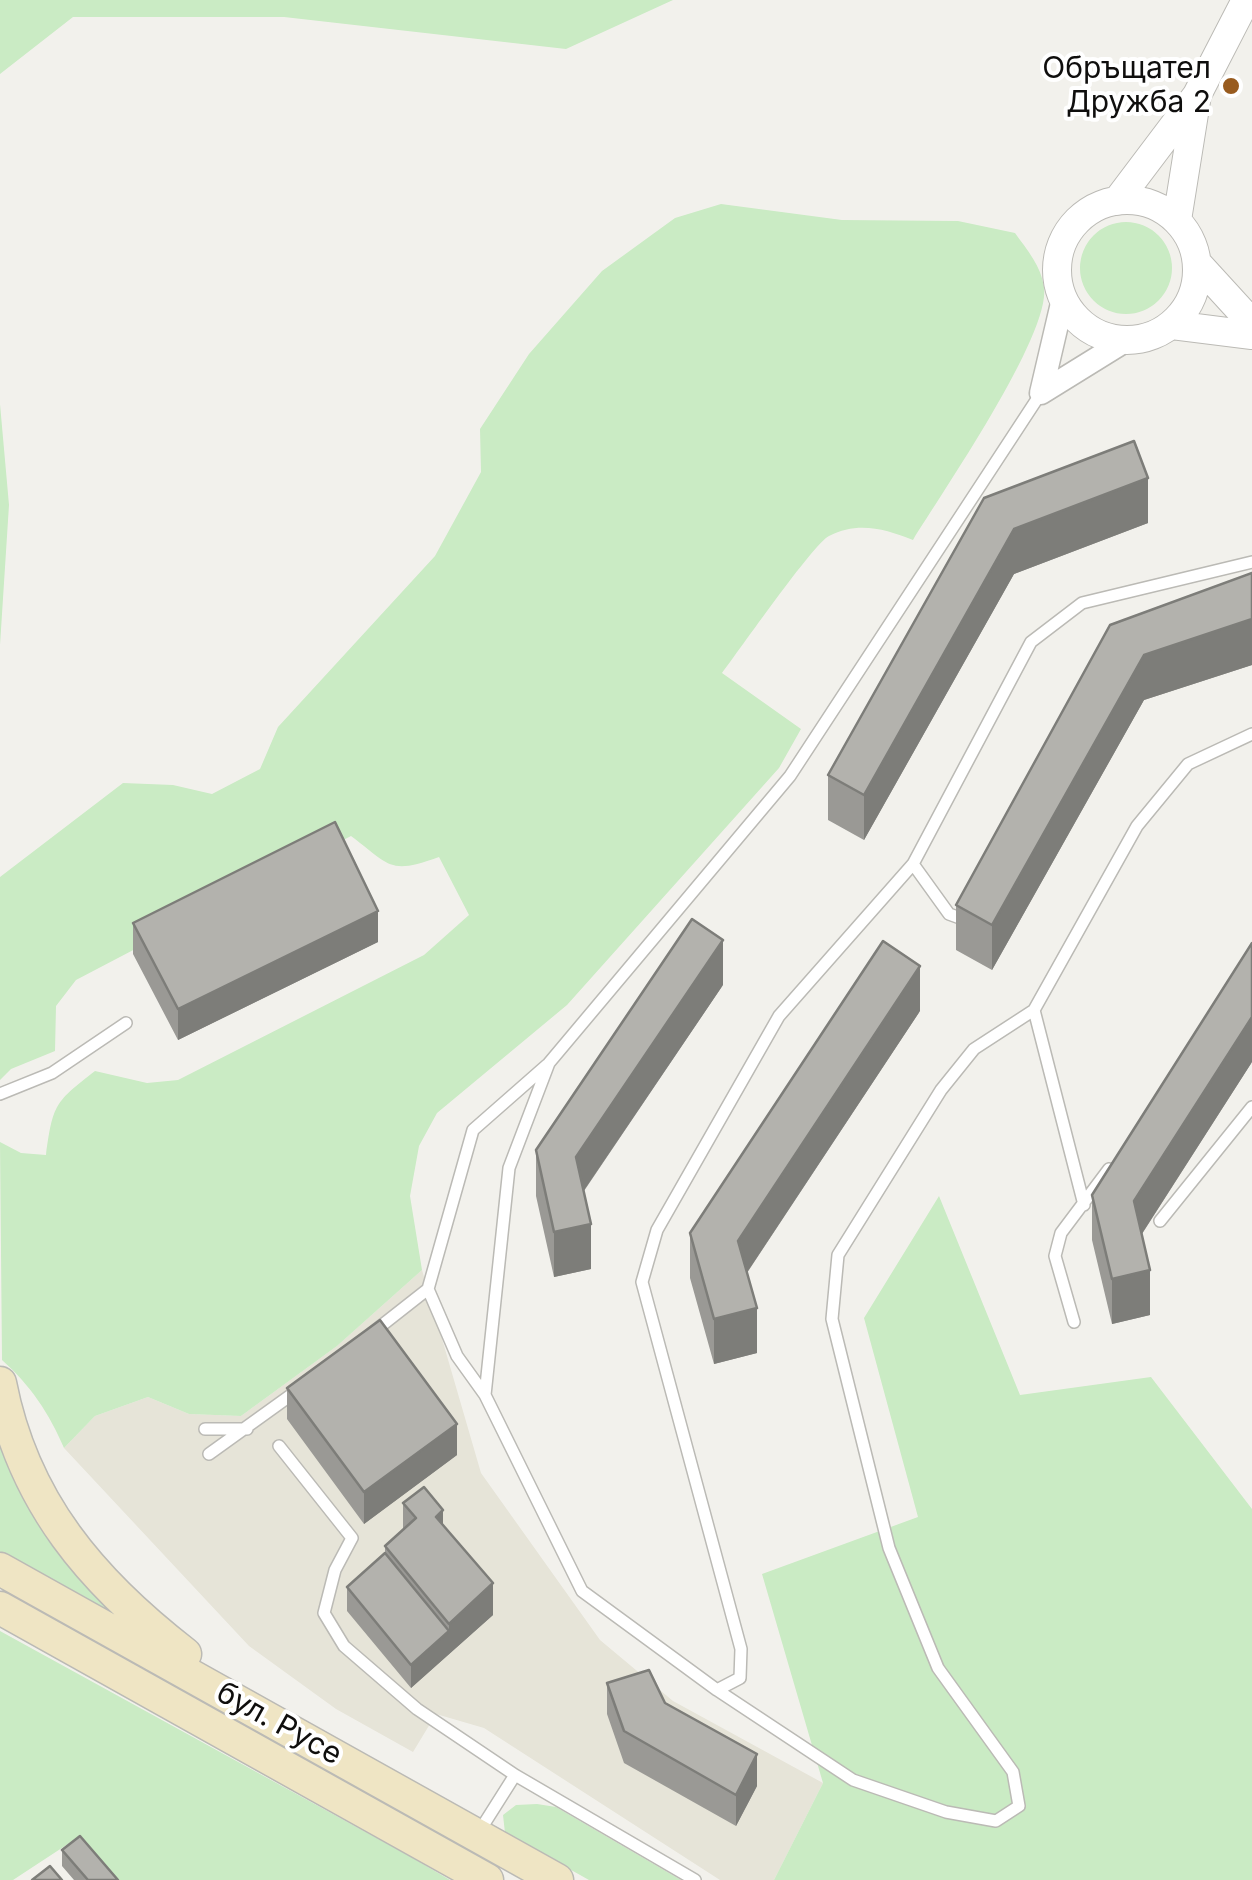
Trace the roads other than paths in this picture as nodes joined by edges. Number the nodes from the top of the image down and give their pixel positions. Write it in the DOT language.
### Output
graph roads {
  1 [pos="1246,0"];
  2 [pos="1196,95"];
  3 [pos="1116,201"];
  4 [pos="1177,220"];
  5 [pos="1198,264"];
  6 [pos="1063,300"];
  7 [pos="1252,322"];
  8 [pos="1172,325"];
  9 [pos="1252,335"];
  10 [pos="1125,341"];
  11 [pos="1041,393"];
  12 [pos="1252,562"];
  13 [pos="1226,568"];
  14 [pos="1230,584"];
  15 [pos="1252,734"];
  16 [pos="913,864"];
  17 [pos="969,901"];
  18 [pos="1034,1010"];
  19 [pos="126,1023"];
  20 [pos="549,1063"];
  21 [pos="0,1094"];
  22 [pos="1252,1107"];
  23 [pos="1117,1157"];
  24 [pos="1084,1205"];
  25 [pos="1160,1221"];
  26 [pos="428,1289"];
  27 [pos="1074,1322"];
  28 [pos="368,1336"];
  29 [pos="307,1382"];
  30 [pos="0,1383"];
  31 [pos="485,1395"];
  32 [pos="205,1428"];
  33 [pos="247,1429"];
  34 [pos="280,1446"];
  35 [pos="209,1454"];
  36 [pos="0,1569"];
  37 [pos="0,1608"];
  38 [pos="718,1690"];
  39 [pos="272,1720"];
  40 [pos="515,1775"];
  41 [pos="477,1836"];
  42 [pos="486,1880"];
  43 [pos="557,1880"];
  44 [pos="695,1880"];
  1 -- 2 [label="street"];
  2 -- 3 [label="street"];
  2 -- 4 [label="street"];
  3 -- 4 [label="street"];
  3 -- 6 [label="street"];
  4 -- 5 [label="street"];
  5 -- 7 [label="street"];
  5 -- 8 [label="street"];
  6 -- 10 [label="street"];
  6 -- 11 [label="street"];
  8 -- 9 [label="street"];
  8 -- 10 [label="street"];
  10 -- 11 [label="street"];
  11 -- 20 [label="lane"];
  12 -- 13 [label="lane"];
  13 -- 14 [label="lane"];
  13 -- 16 [label="lane"];
  15 -- 18 [label="lane"];
  16 -- 17 [label="lane"];
  16 -- 38 [label="lane"];
  18 -- 24 [label="lane"];
  18 -- 38 [label="lane"];
  19 -- 21 [label="lane"];
  20 -- 26 [label="lane"];
  20 -- 31 [label="lane"];
  22 -- 25 [label="lane"];
  23 -- 24 [label="lane"];
  24 -- 27 [label="lane"];
  26 -- 28 [label="lane"];
  26 -- 31 [label="lane"];
  29 -- 33 [label="lane"];
  30 -- 39 [label="main road"];
  31 -- 38 [label="lane"];
  32 -- 33 [label="lane"];
  33 -- 35 [label="lane"];
  34 -- 40 [label="lane"];
  36 -- 39 [label="main road, бул. Русе"];
  37 -- 42 [label="main road, бул. Русе"];
  39 -- 41 [label="main road, бул. Русе"];
  40 -- 41 [label="lane"];
  40 -- 44 [label="lane"];
  41 -- 43 [label="main road, бул. Русе"];
}
